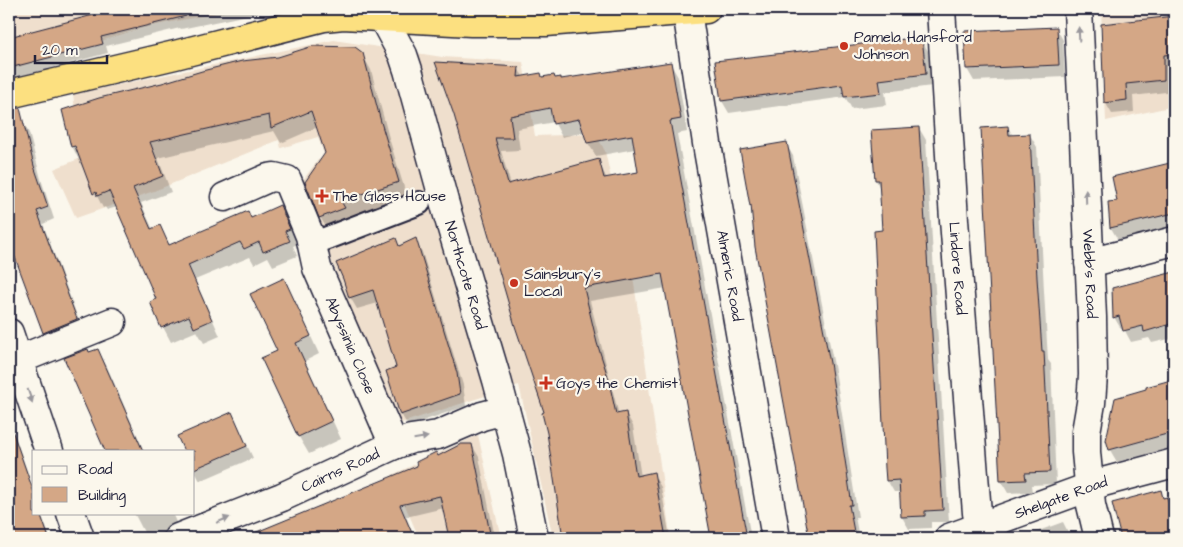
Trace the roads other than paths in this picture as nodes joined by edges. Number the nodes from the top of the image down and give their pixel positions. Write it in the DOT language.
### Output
graph roads {
  1 [pos="941,9"];
  2 [pos="1078,9"];
  3 [pos="697,10"];
  4 [pos="637,12"];
  5 [pos="383,18"];
  6 [pos="9,94"];
  7 [pos="225,196"];
  8 [pos="418,202"];
  9 [pos="1174,241"];
  10 [pos="312,244"];
  11 [pos="1089,263"];
  12 [pos="112,322"];
  13 [pos="9,333"];
  14 [pos="18,360"];
  15 [pos="505,410"];
  16 [pos="394,445"];
  17 [pos="50,450"];
  18 [pos="1174,463"];
  19 [pos="1090,487"];
  20 [pos="71,514"];
  21 [pos="980,527"];
  22 [pos="80,538"];
  23 [pos="178,538"];
  24 [pos="534,538"];
  25 [pos="776,538"];
  26 [pos="949,538"];
  27 [pos="1099,538"];
  1 -- 21 [label="street, Lindore Road"];
  11 -- 2 [label="street, Webb's Road, one-way"];
  3 -- 4 [label="highway"];
  3 -- 25 [label="street, Almeric Road"];
  4 -- 5 [label="highway"];
  5 -- 6 [label="highway"];
  5 -- 15 [label="street, Northcote Road"];
  7 -- 10 [label="street, Abyssinia Close"];
  8 -- 10 [label="street"];
  9 -- 11 [label="street"];
  10 -- 16 [label="street, Abyssinia Close"];
  11 -- 19 [label="street, Webb's Road"];
  12 -- 14 [label="street"];
  13 -- 14 [label="street"];
  14 -- 17 [label="street, one-way"];
  16 -- 15 [label="street, Cairns Road, one-way"];
  15 -- 24 [label="street, Northcote Road"];
  23 -- 16 [label="street, Cairns Road, one-way"];
  18 -- 19 [label="street, Shelgate Road"];
  19 -- 21 [label="street, Shelgate Road"];
  19 -- 27 [label="street, Webb's Road"];
  20 -- 22 [label="street"];
  21 -- 26 [label="street, Shelgate Road"];
}
